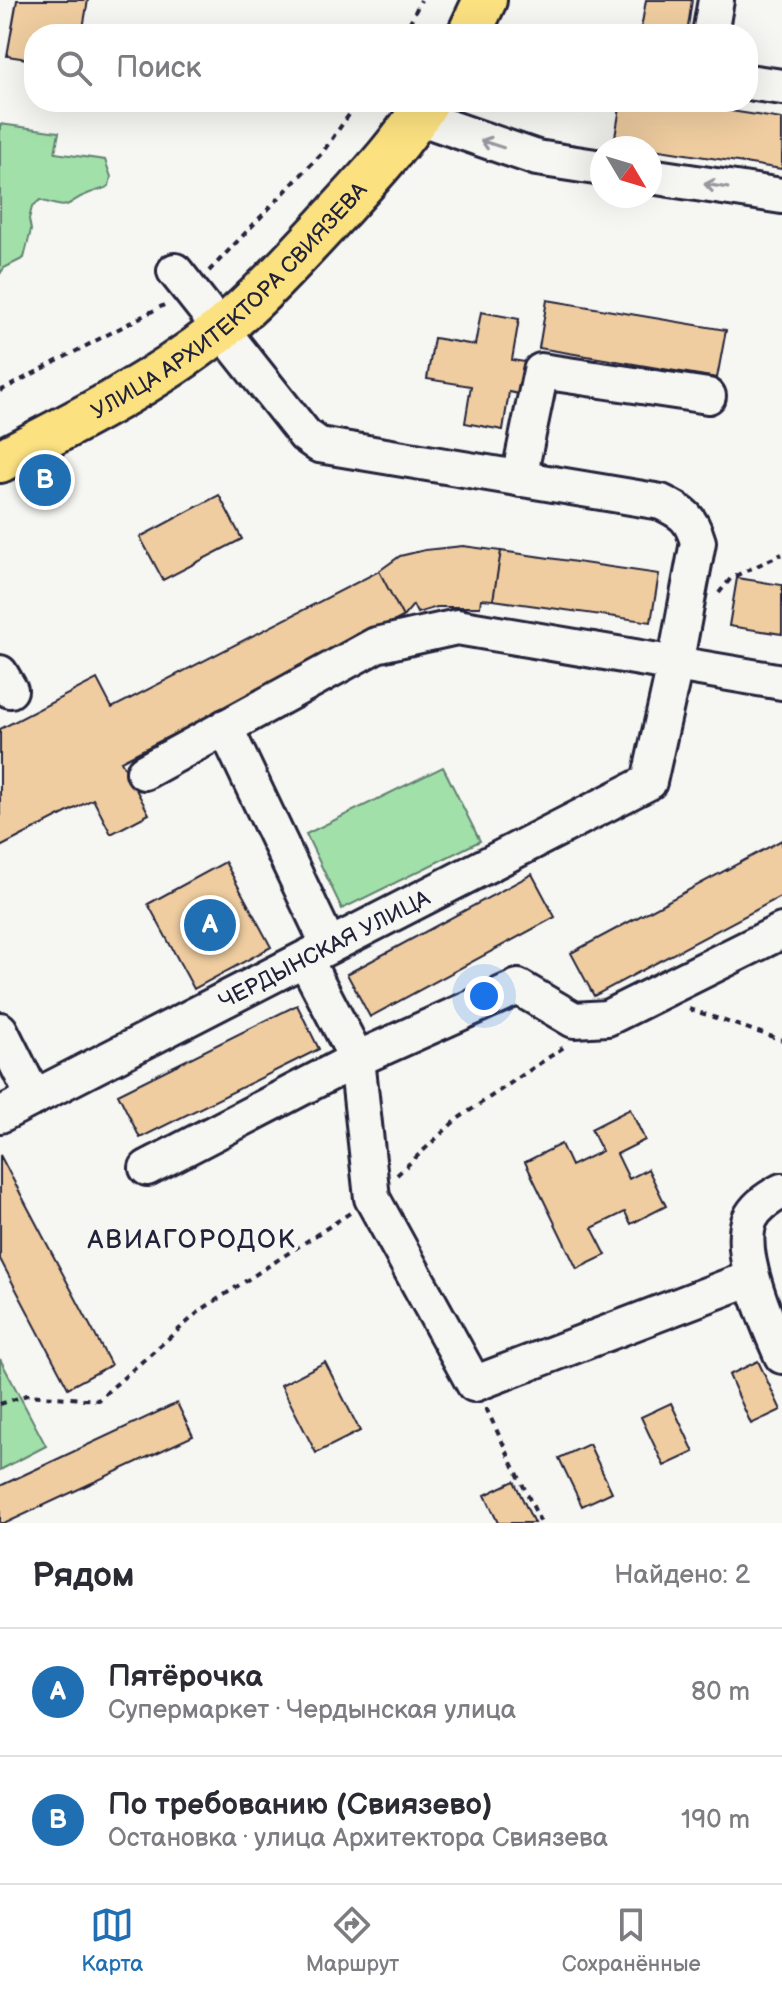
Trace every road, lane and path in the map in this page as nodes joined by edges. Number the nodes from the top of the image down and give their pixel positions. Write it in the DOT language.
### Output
graph roads {
  1 [pos="421,0"];
  2 [pos="716,0"];
  3 [pos="409,24"];
  4 [pos="712,24"];
  5 [pos="758,83"];
  6 [pos="782,87"];
  7 [pos="420,112"];
  8 [pos="427,112"];
  9 [pos="590,166"];
  10 [pos="662,178"];
  11 [pos="782,196"];
  12 [pos="175,271"];
  13 [pos="220,330"];
  14 [pos="708,396"];
  15 [pos="0,461"];
  16 [pos="521,479"];
  17 [pos="782,554"];
  18 [pos="714,599"];
  19 [pos="675,665"];
  20 [pos="782,682"];
  21 [pos="225,727"];
  22 [pos="144,772"];
  23 [pos="782,931"];
  24 [pos="317,952"];
  25 [pos="0,1030"];
  26 [pos="357,1059"];
  27 [pos="34,1098"];
  28 [pos="0,1115"];
  29 [pos="147,1168"];
  30 [pos="782,1191"];
  31 [pos="751,1278"];
  32 [pos="782,1356"];
  33 [pos="474,1384"];
  34 [pos="541,1523"];
  1 -- 3 [label="path"];
  2 -- 4 [label="street"];
  5 -- 6 [label="street"];
  7 -- 13 [label="main road, УЛИЦА АРХИТЕКТОРА СВИЯЗЕВА"];
  9 -- 8 [label="street, one-way"];
  11 -- 10 [label="street, one-way"];
  12 -- 13 [label="street"];
  13 -- 15 [label="main road, УЛИЦА АРХИТЕКТОРА СВИЯЗЕВА"];
  13 -- 16 [label="street"];
  14 -- 16 [label="street"];
  16 -- 19 [label="street"];
  17 -- 18 [label="path"];
  19 -- 20 [label="street"];
  19 -- 21 [label="street"];
  19 -- 24 [label="street, ЧЕРДЫНСКАЯ УЛИЦА"];
  21 -- 22 [label="street"];
  21 -- 24 [label="street"];
  23 -- 26 [label="street"];
  24 -- 26 [label="street"];
  24 -- 27 [label="street, ЧЕРДЫНСКАЯ УЛИЦА"];
  25 -- 27 [label="street"];
  26 -- 29 [label="street"];
  26 -- 33 [label="street"];
  27 -- 28 [label="street, ЧЕРДЫНСКАЯ УЛИЦА"];
  30 -- 31 [label="street"];
  31 -- 32 [label="street"];
  31 -- 33 [label="street"];
  33 -- 34 [label="path"];
}
